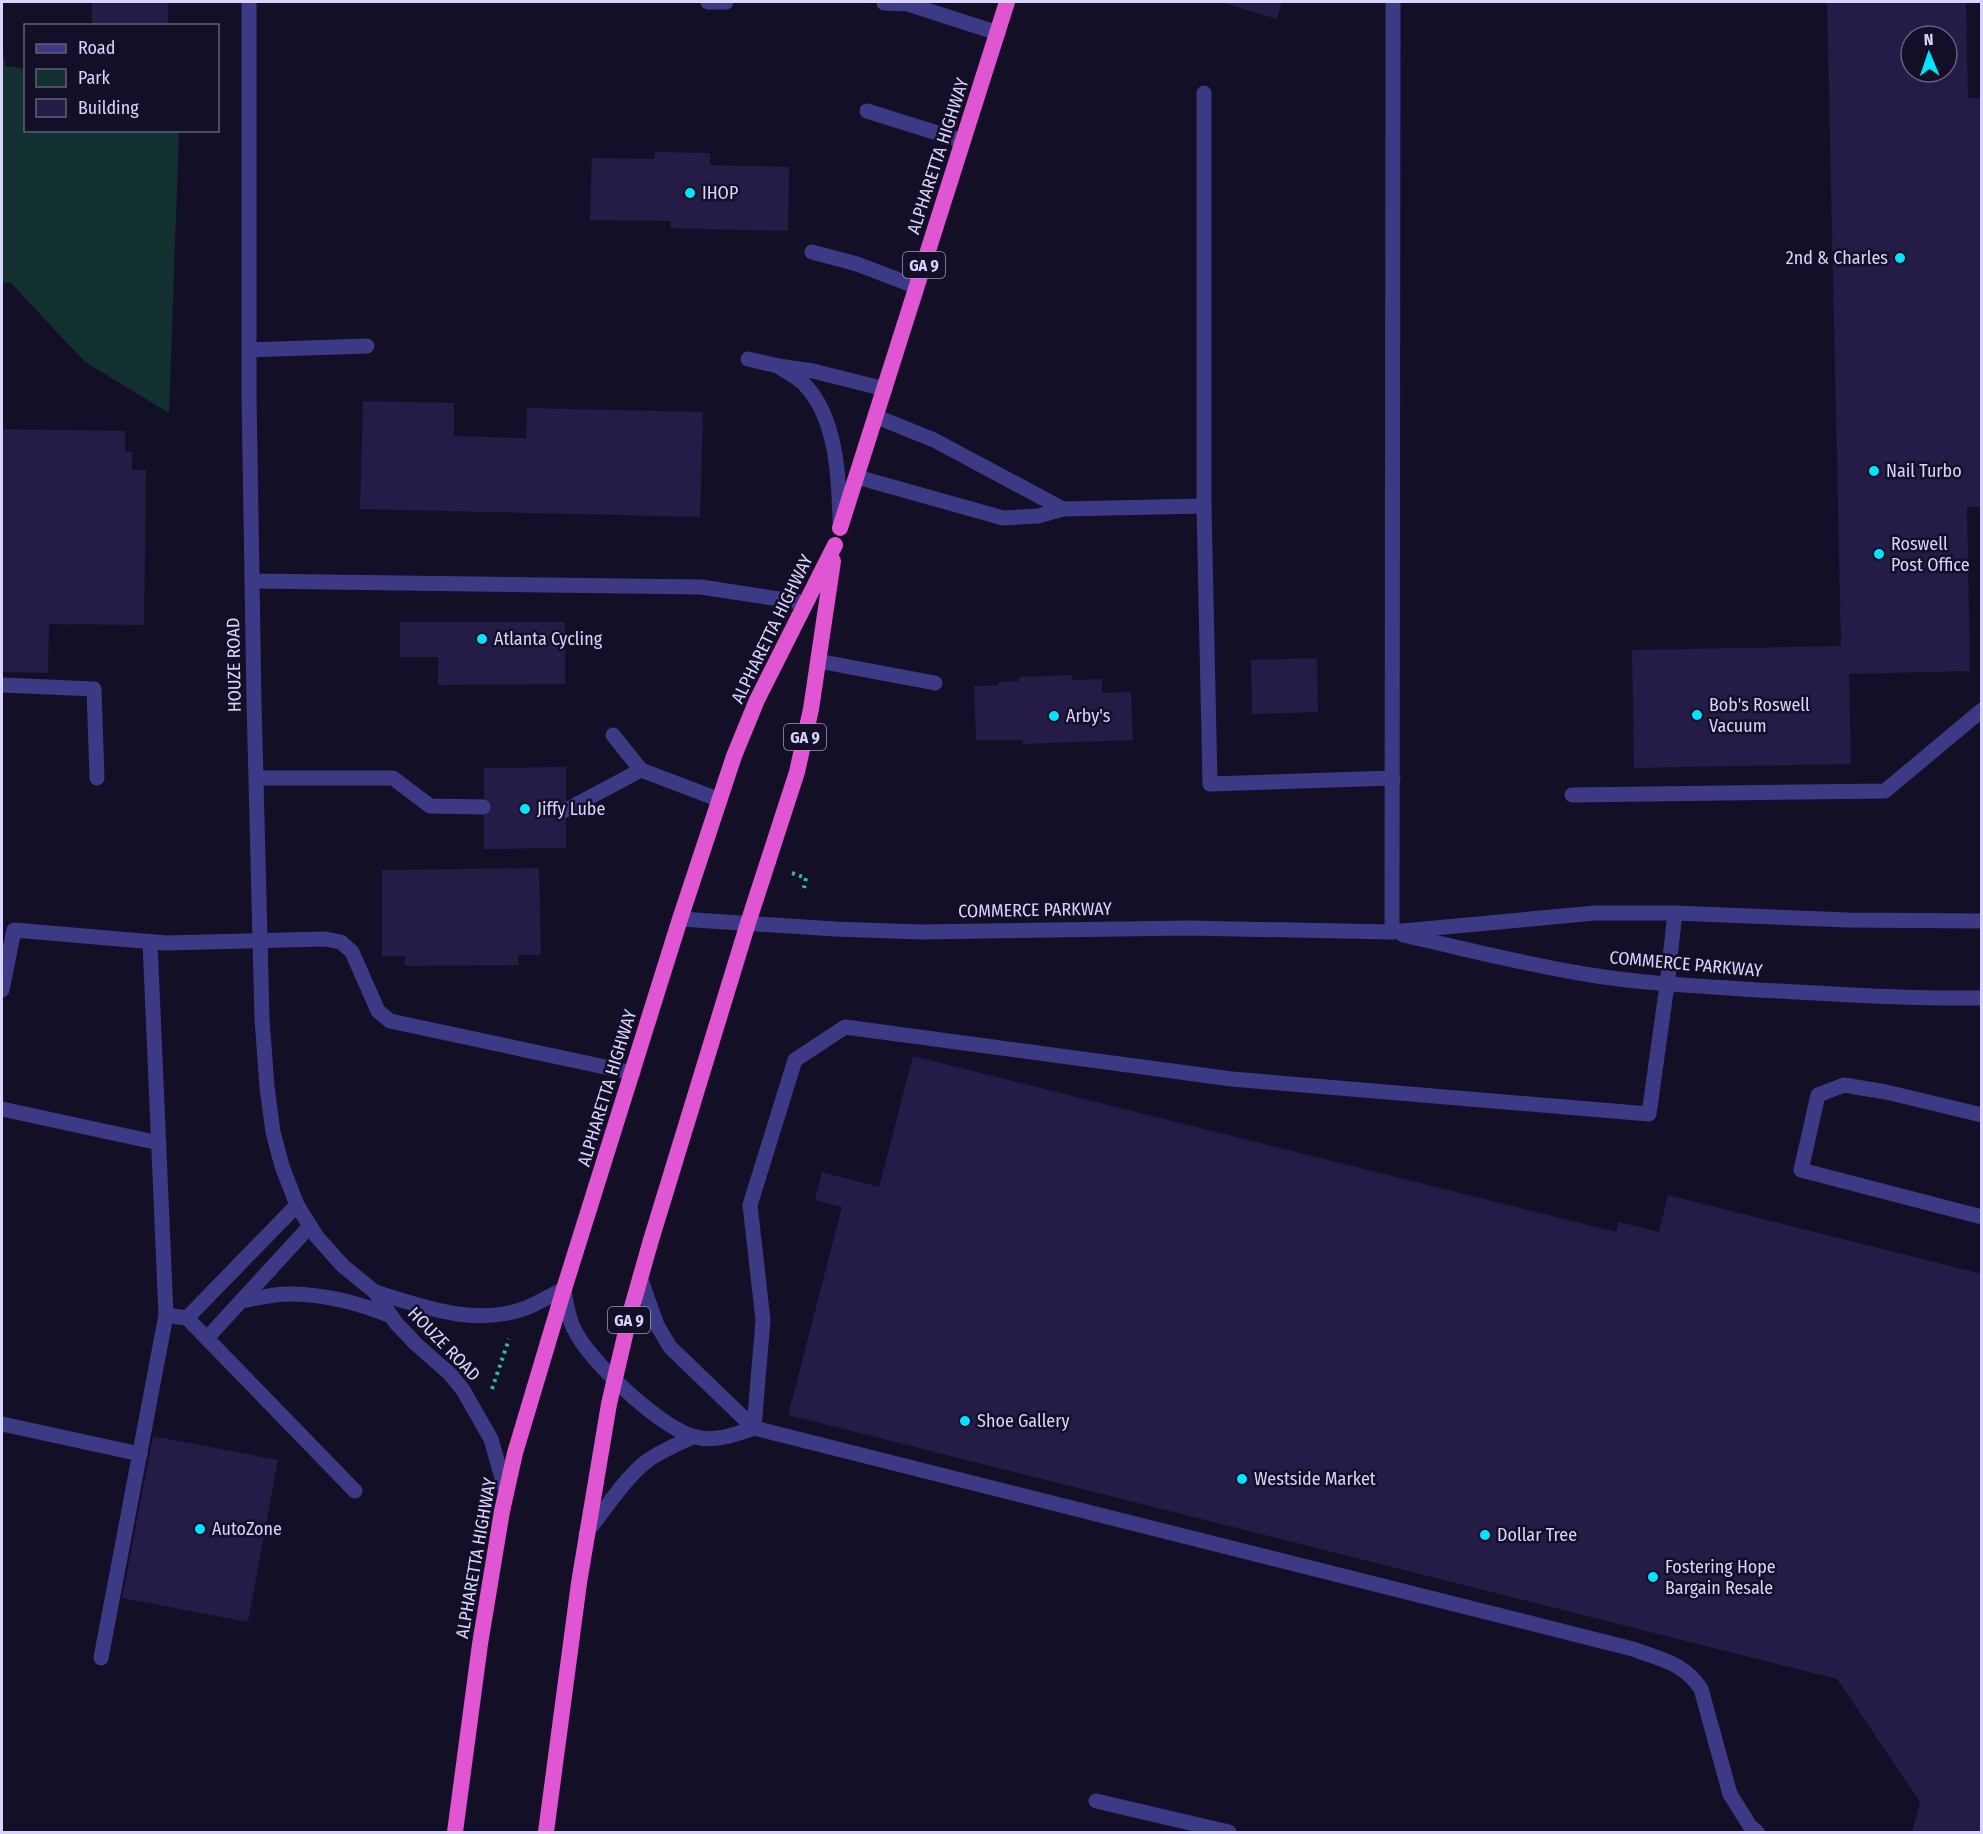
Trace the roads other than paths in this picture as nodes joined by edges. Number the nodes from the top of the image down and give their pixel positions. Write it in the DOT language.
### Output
graph roads {
  1 [pos="249,2"];
  2 [pos="708,2"];
  3 [pos="726,2"];
  4 [pos="1007,2"];
  5 [pos="1393,2"];
  6 [pos="884,3"];
  7 [pos="998,33"];
  8 [pos="1204,93"];
  9 [pos="867,111"];
  10 [pos="963,141"];
  11 [pos="812,252"];
  12 [pos="917,287"];
  13 [pos="367,346"];
  14 [pos="249,350"];
  15 [pos="748,359"];
  16 [pos="778,366"];
  17 [pos="885,389"];
  18 [pos="877,417"];
  19 [pos="857,477"];
  20 [pos="1204,506"];
  21 [pos="1064,509"];
  22 [pos="840,528"];
  23 [pos="252,581"];
  24 [pos="806,603"];
  25 [pos="818,661"];
  26 [pos="935,683"];
  27 [pos="2,685"];
  28 [pos="1982,710"];
  29 [pos="613,735"];
  30 [pos="641,770"];
  31 [pos="97,778"];
  32 [pos="256,778"];
  33 [pos="1393,778"];
  34 [pos="1572,795"];
  35 [pos="720,800"];
  36 [pos="483,807"];
  37 [pos="566,810"];
  38 [pos="1675,913"];
  39 [pos="680,919"];
  40 [pos="1982,921"];
  41 [pos="748,923"];
  42 [pos="8,930"];
  43 [pos="1392,932"];
  44 [pos="260,941"];
  45 [pos="150,942"];
  46 [pos="1667,985"];
  47 [pos="2,990"];
  48 [pos="1982,998"];
  49 [pos="633,1073"];
  50 [pos="2,1109"];
  51 [pos="1982,1114"];
  52 [pos="159,1143"];
  53 [pos="297,1205"];
  54 [pos="1982,1217"];
  55 [pos="310,1226"];
  56 [pos="640,1277"];
  57 [pos="564,1289"];
  58 [pos="375,1293"];
  59 [pos="242,1301"];
  60 [pos="166,1315"];
  61 [pos="391,1316"];
  62 [pos="187,1317"];
  63 [pos="208,1337"];
  64 [pos="615,1380"];
  65 [pos="2,1424"];
  66 [pos="754,1428"];
  67 [pos="693,1437"];
  68 [pos="140,1454"];
  69 [pos="355,1491"];
  70 [pos="506,1492"];
  71 [pos="586,1533"];
  72 [pos="101,1658"];
  73 [pos="1096,1801"];
  74 [pos="455,1833"];
  75 [pos="546,1833"];
  76 [pos="1229,1833"];
  77 [pos="1757,1833"];
  1 -- 14 [label="street, HOUZE ROAD"];
  2 -- 3 [label="street"];
  4 -- 7 [label="highway, ALPHARETTA HIGHWAY / GA 9"];
  5 -- 33 [label="street"];
  6 -- 7 [label="street"];
  7 -- 10 [label="highway, ALPHARETTA HIGHWAY / GA 9"];
  8 -- 20 [label="street"];
  9 -- 10 [label="street"];
  10 -- 12 [label="highway, ALPHARETTA HIGHWAY / GA 9"];
  11 -- 12 [label="street"];
  12 -- 17 [label="highway, ALPHARETTA HIGHWAY / GA 9"];
  13 -- 14 [label="street"];
  14 -- 23 [label="street, HOUZE ROAD"];
  15 -- 16 [label="street"];
  16 -- 17 [label="street"];
  16 -- 22 [label="street"];
  17 -- 18 [label="highway, ALPHARETTA HIGHWAY / GA 9"];
  18 -- 19 [label="highway, ALPHARETTA HIGHWAY / GA 9"];
  18 -- 21 [label="street"];
  19 -- 21 [label="street"];
  19 -- 22 [label="highway, ALPHARETTA HIGHWAY / GA 9"];
  20 -- 21 [label="street"];
  20 -- 33 [label="street"];
  23 -- 24 [label="street"];
  23 -- 32 [label="street, HOUZE ROAD"];
  24 -- 25 [label="highway, ALPHARETTA HIGHWAY / GA 9"];
  24 -- 35 [label="highway, ALPHARETTA HIGHWAY / GA 9"];
  25 -- 26 [label="street"];
  25 -- 41 [label="highway, ALPHARETTA HIGHWAY / GA 9"];
  27 -- 31 [label="street"];
  28 -- 34 [label="street"];
  29 -- 30 [label="street"];
  30 -- 35 [label="street"];
  30 -- 37 [label="street"];
  32 -- 36 [label="street"];
  32 -- 44 [label="street, HOUZE ROAD"];
  33 -- 43 [label="street"];
  35 -- 39 [label="highway, ALPHARETTA HIGHWAY / GA 9"];
  38 -- 40 [label="street, COMMERCE PARKWAY"];
  38 -- 43 [label="street, COMMERCE PARKWAY"];
  38 -- 46 [label="street"];
  39 -- 41 [label="street, COMMERCE PARKWAY"];
  39 -- 49 [label="highway, ALPHARETTA HIGHWAY / GA 9"];
  41 -- 43 [label="street, COMMERCE PARKWAY"];
  41 -- 56 [label="highway, ALPHARETTA HIGHWAY / GA 9"];
  42 -- 45 [label="street"];
  42 -- 47 [label="street"];
  43 -- 46 [label="street, COMMERCE PARKWAY"];
  44 -- 45 [label="street"];
  44 -- 49 [label="street"];
  44 -- 53 [label="street, HOUZE ROAD"];
  45 -- 52 [label="street"];
  46 -- 48 [label="street, COMMERCE PARKWAY"];
  46 -- 66 [label="street"];
  49 -- 57 [label="highway, ALPHARETTA HIGHWAY / GA 9"];
  50 -- 52 [label="street"];
  51 -- 54 [label="street"];
  52 -- 60 [label="street"];
  53 -- 55 [label="street, HOUZE ROAD"];
  53 -- 62 [label="street"];
  55 -- 58 [label="street, HOUZE ROAD"];
  55 -- 59 [label="street"];
  56 -- 64 [label="highway, ALPHARETTA HIGHWAY / GA 9"];
  56 -- 66 [label="street"];
  57 -- 58 [label="street, HOUZE ROAD"];
  57 -- 64 [label="street"];
  57 -- 70 [label="highway, ALPHARETTA HIGHWAY / GA 9"];
  58 -- 61 [label="street, HOUZE ROAD"];
  59 -- 61 [label="street"];
  59 -- 63 [label="street"];
  60 -- 62 [label="street"];
  60 -- 68 [label="street"];
  61 -- 70 [label="street, HOUZE ROAD"];
  62 -- 63 [label="street"];
  63 -- 69 [label="street"];
  64 -- 67 [label="street"];
  64 -- 71 [label="highway, ALPHARETTA HIGHWAY / GA 9"];
  65 -- 68 [label="street"];
  66 -- 67 [label="street"];
  66 -- 77 [label="street"];
  67 -- 71 [label="street"];
  68 -- 72 [label="street"];
  70 -- 74 [label="highway, ALPHARETTA HIGHWAY / GA 9"];
  71 -- 75 [label="highway, ALPHARETTA HIGHWAY / GA 9"];
  73 -- 76 [label="street"];
}
